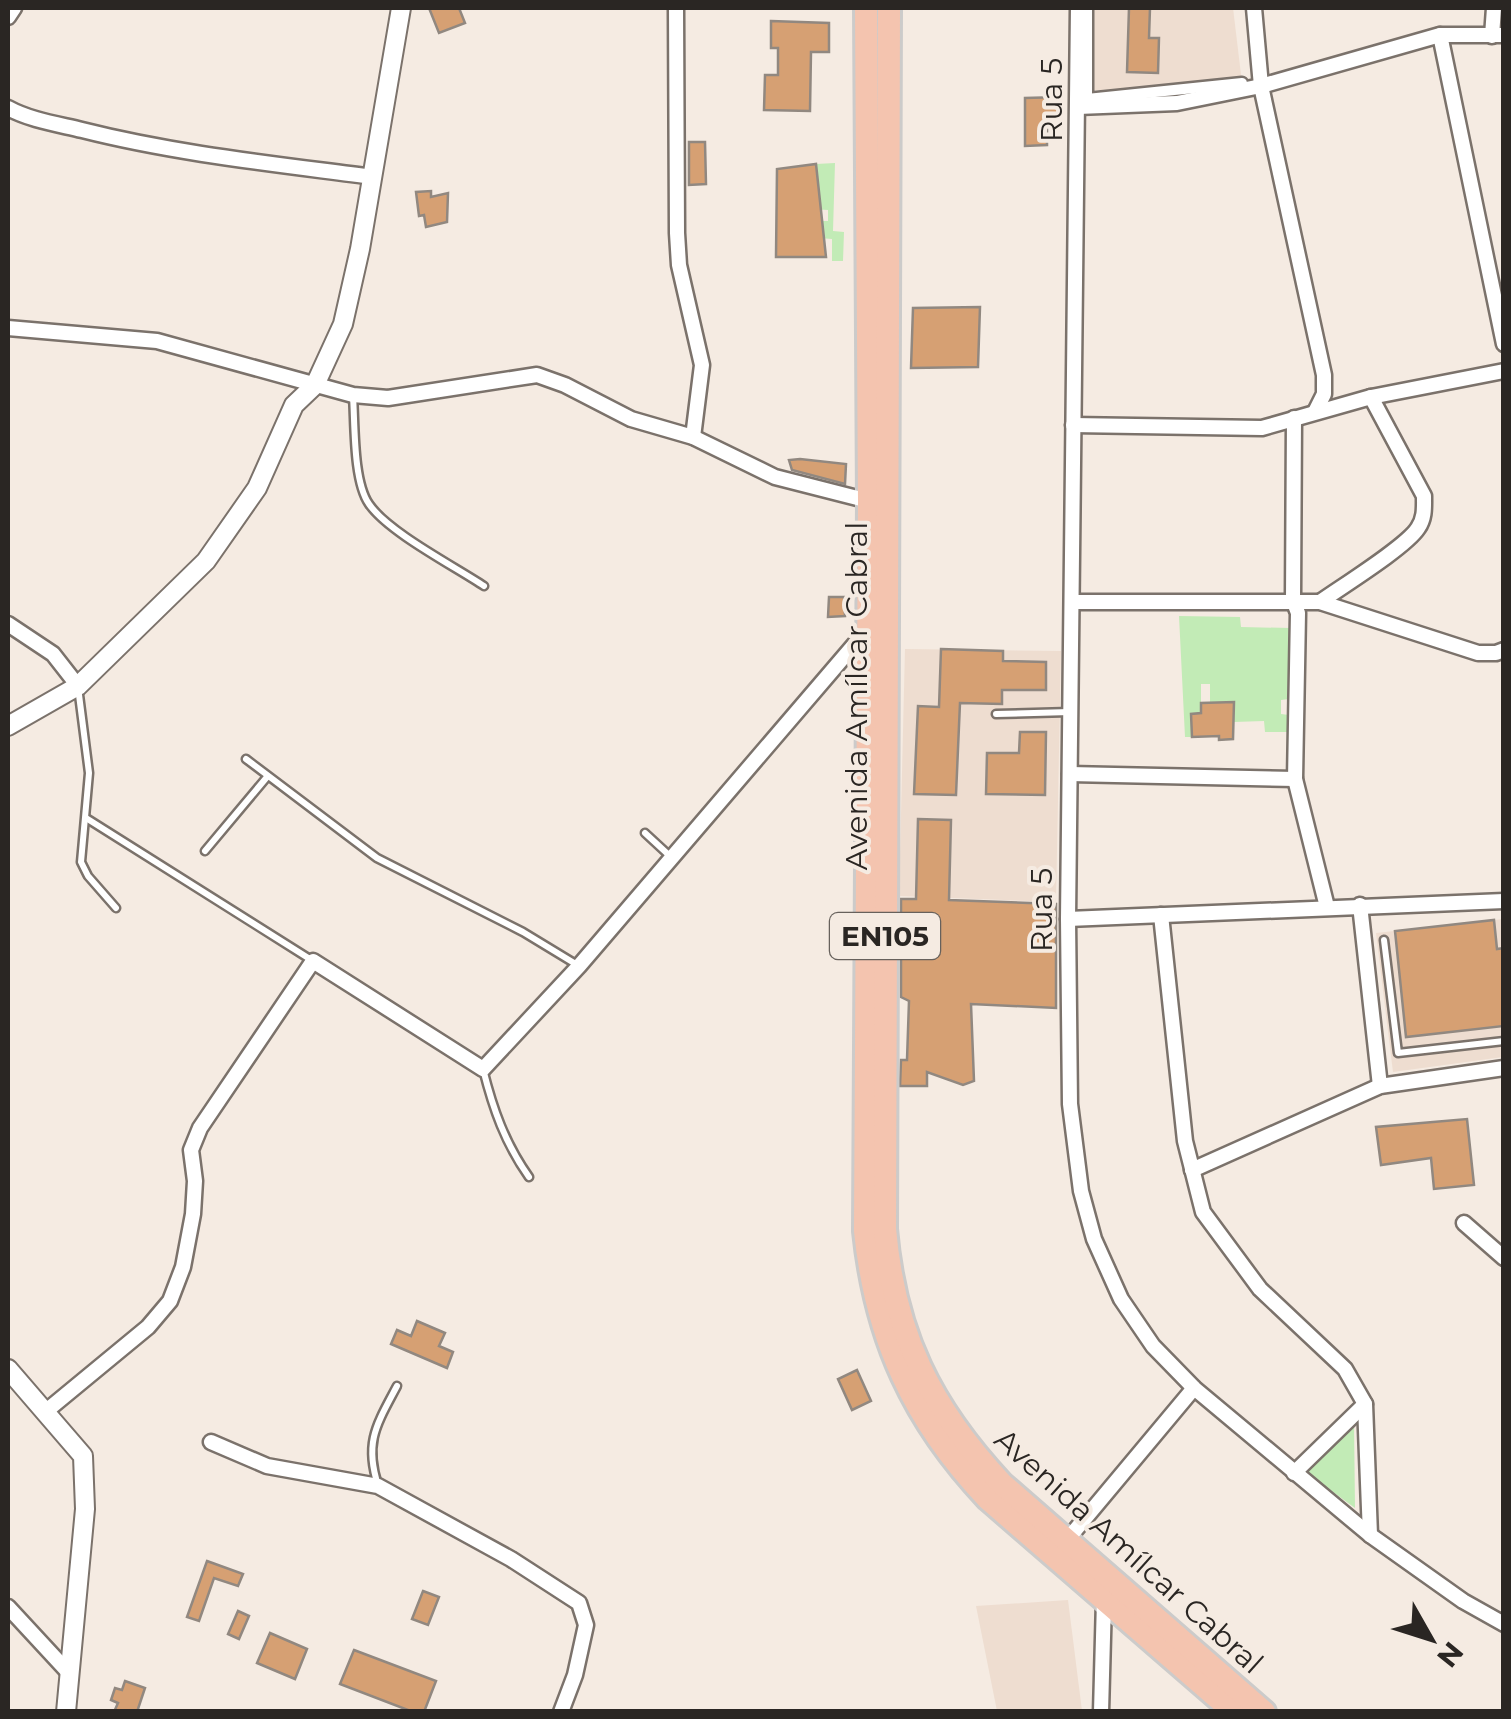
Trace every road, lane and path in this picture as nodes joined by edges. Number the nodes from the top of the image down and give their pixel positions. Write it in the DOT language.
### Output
graph roads {
  1 [pos="14,8"];
  2 [pos="401,8"];
  3 [pos="676,8"];
  4 [pos="866,8"];
  5 [pos="889,8"];
  6 [pos="1078,8"];
  7 [pos="1087,8"];
  8 [pos="1254,8"];
  9 [pos="1494,8"];
  10 [pos="8,17"];
  11 [pos="1440,35"];
  12 [pos="1498,36"];
  13 [pos="1242,83"];
  14 [pos="1260,86"];
  15 [pos="1078,107"];
  16 [pos="8,108"];
  17 [pos="373,177"];
  18 [pos="8,328"];
  19 [pos="1504,344"];
  20 [pos="1504,371"];
  21 [pos="315,385"];
  22 [pos="353,395"];
  23 [pos="1371,397"];
  24 [pos="1316,410"];
  25 [pos="1294,418"];
  26 [pos="1073,425"];
  27 [pos="693,437"];
  28 [pos="869,502"];
  29 [pos="484,586"];
  30 [pos="1293,600"];
  31 [pos="1074,602"];
  32 [pos="1320,602"];
  33 [pos="8,624"];
  34 [pos="866,631"];
  35 [pos="1504,650"];
  36 [pos="78,686"];
  37 [pos="1071,712"];
  38 [pos="996,714"];
  39 [pos="8,726"];
  40 [pos="246,759"];
  41 [pos="1070,774"];
  42 [pos="268,776"];
  43 [pos="1295,779"];
  44 [pos="86,818"];
  45 [pos="644,832"];
  46 [pos="204,851"];
  47 [pos="672,858"];
  48 [pos="1504,902"];
  49 [pos="1360,906"];
  50 [pos="1326,907"];
  51 [pos="116,908"];
  52 [pos="1161,914"];
  53 [pos="1068,919"];
  54 [pos="1384,940"];
  55 [pos="312,962"];
  56 [pos="579,966"];
  57 [pos="1504,1041"];
  58 [pos="1504,1068"];
  59 [pos="484,1070"];
  60 [pos="1380,1086"];
  61 [pos="1192,1170"];
  62 [pos="529,1177"];
  63 [pos="1464,1223"];
  64 [pos="1504,1258"];
  65 [pos="8,1369"];
  66 [pos="397,1386"];
  67 [pos="1194,1388"];
  68 [pos="1366,1404"];
  69 [pos="45,1412"];
  70 [pos="211,1442"];
  71 [pos="1294,1474"];
  72 [pos="378,1486"];
  73 [pos="1370,1535"];
  74 [pos="1067,1540"];
  75 [pos="1104,1599"];
  76 [pos="8,1606"];
  77 [pos="1504,1624"];
  78 [pos="70,1674"];
  79 [pos="66,1712"];
  80 [pos="561,1712"];
  81 [pos="1101,1712"];
  82 [pos="1234,1712"];
  83 [pos="1264,1712"];
  1 -- 10 [label="street"];
  2 -- 17 [label="street"];
  3 -- 27 [label="street"];
  4 -- 28 [label="main road, Avenida Amílcar Cabral / EN105"];
  5 -- 74 [label="main road, Avenida Amílcar Cabral / EN105"];
  6 -- 15 [label="street, Rua 5"];
  7 -- 13 [label="street"];
  8 -- 14 [label="street"];
  9 -- 12 [label="street"];
  11 -- 12 [label="street"];
  11 -- 14 [label="street"];
  11 -- 19 [label="street"];
  14 -- 15 [label="street"];
  14 -- 24 [label="street"];
  15 -- 26 [label="street, Rua 5"];
  16 -- 17 [label="street"];
  17 -- 21 [label="street"];
  18 -- 21 [label="street"];
  20 -- 23 [label="street"];
  21 -- 22 [label="street"];
  21 -- 36 [label="street"];
  22 -- 27 [label="street"];
  22 -- 29 [label="lane"];
  23 -- 24 [label="street"];
  23 -- 32 [label="street"];
  24 -- 25 [label="street"];
  25 -- 26 [label="street"];
  25 -- 30 [label="street"];
  26 -- 31 [label="street, Rua 5"];
  27 -- 28 [label="street"];
  28 -- 34 [label="main road, Avenida Amílcar Cabral / EN105"];
  30 -- 31 [label="street"];
  30 -- 32 [label="street"];
  30 -- 43 [label="street"];
  31 -- 37 [label="street, Rua 5"];
  32 -- 35 [label="street"];
  33 -- 36 [label="street"];
  34 -- 47 [label="street"];
  34 -- 75 [label="main road, Avenida Amílcar Cabral / EN105"];
  36 -- 39 [label="street"];
  36 -- 44 [label="lane"];
  37 -- 38 [label="lane"];
  37 -- 41 [label="street, Rua 5"];
  40 -- 42 [label="lane"];
  41 -- 43 [label="street"];
  41 -- 53 [label="street, Rua 5"];
  42 -- 46 [label="lane"];
  42 -- 56 [label="lane"];
  43 -- 50 [label="street"];
  44 -- 51 [label="lane"];
  44 -- 55 [label="lane"];
  45 -- 47 [label="lane"];
  47 -- 56 [label="street"];
  48 -- 49 [label="street"];
  49 -- 50 [label="street"];
  49 -- 60 [label="street"];
  50 -- 52 [label="street"];
  52 -- 53 [label="street"];
  52 -- 61 [label="street"];
  53 -- 67 [label="street, Rua 5"];
  54 -- 57 [label="lane"];
  55 -- 59 [label="street"];
  55 -- 69 [label="street"];
  56 -- 59 [label="street"];
  58 -- 60 [label="street"];
  59 -- 62 [label="lane"];
  60 -- 61 [label="street"];
  61 -- 68 [label="street"];
  63 -- 64 [label="street"];
  65 -- 69 [label="street"];
  66 -- 72 [label="lane"];
  67 -- 71 [label="street, Rua 5"];
  67 -- 74 [label="street"];
  68 -- 71 [label="street"];
  68 -- 73 [label="street"];
  69 -- 78 [label="street"];
  70 -- 72 [label="street"];
  71 -- 73 [label="street, Rua 5"];
  72 -- 80 [label="street"];
  73 -- 77 [label="street, Rua 5"];
  74 -- 83 [label="main road, Avenida Amílcar Cabral / EN105"];
  75 -- 81 [label="street"];
  75 -- 82 [label="main road, Avenida Amílcar Cabral / EN105"];
  76 -- 78 [label="street"];
  78 -- 79 [label="street"];
}
